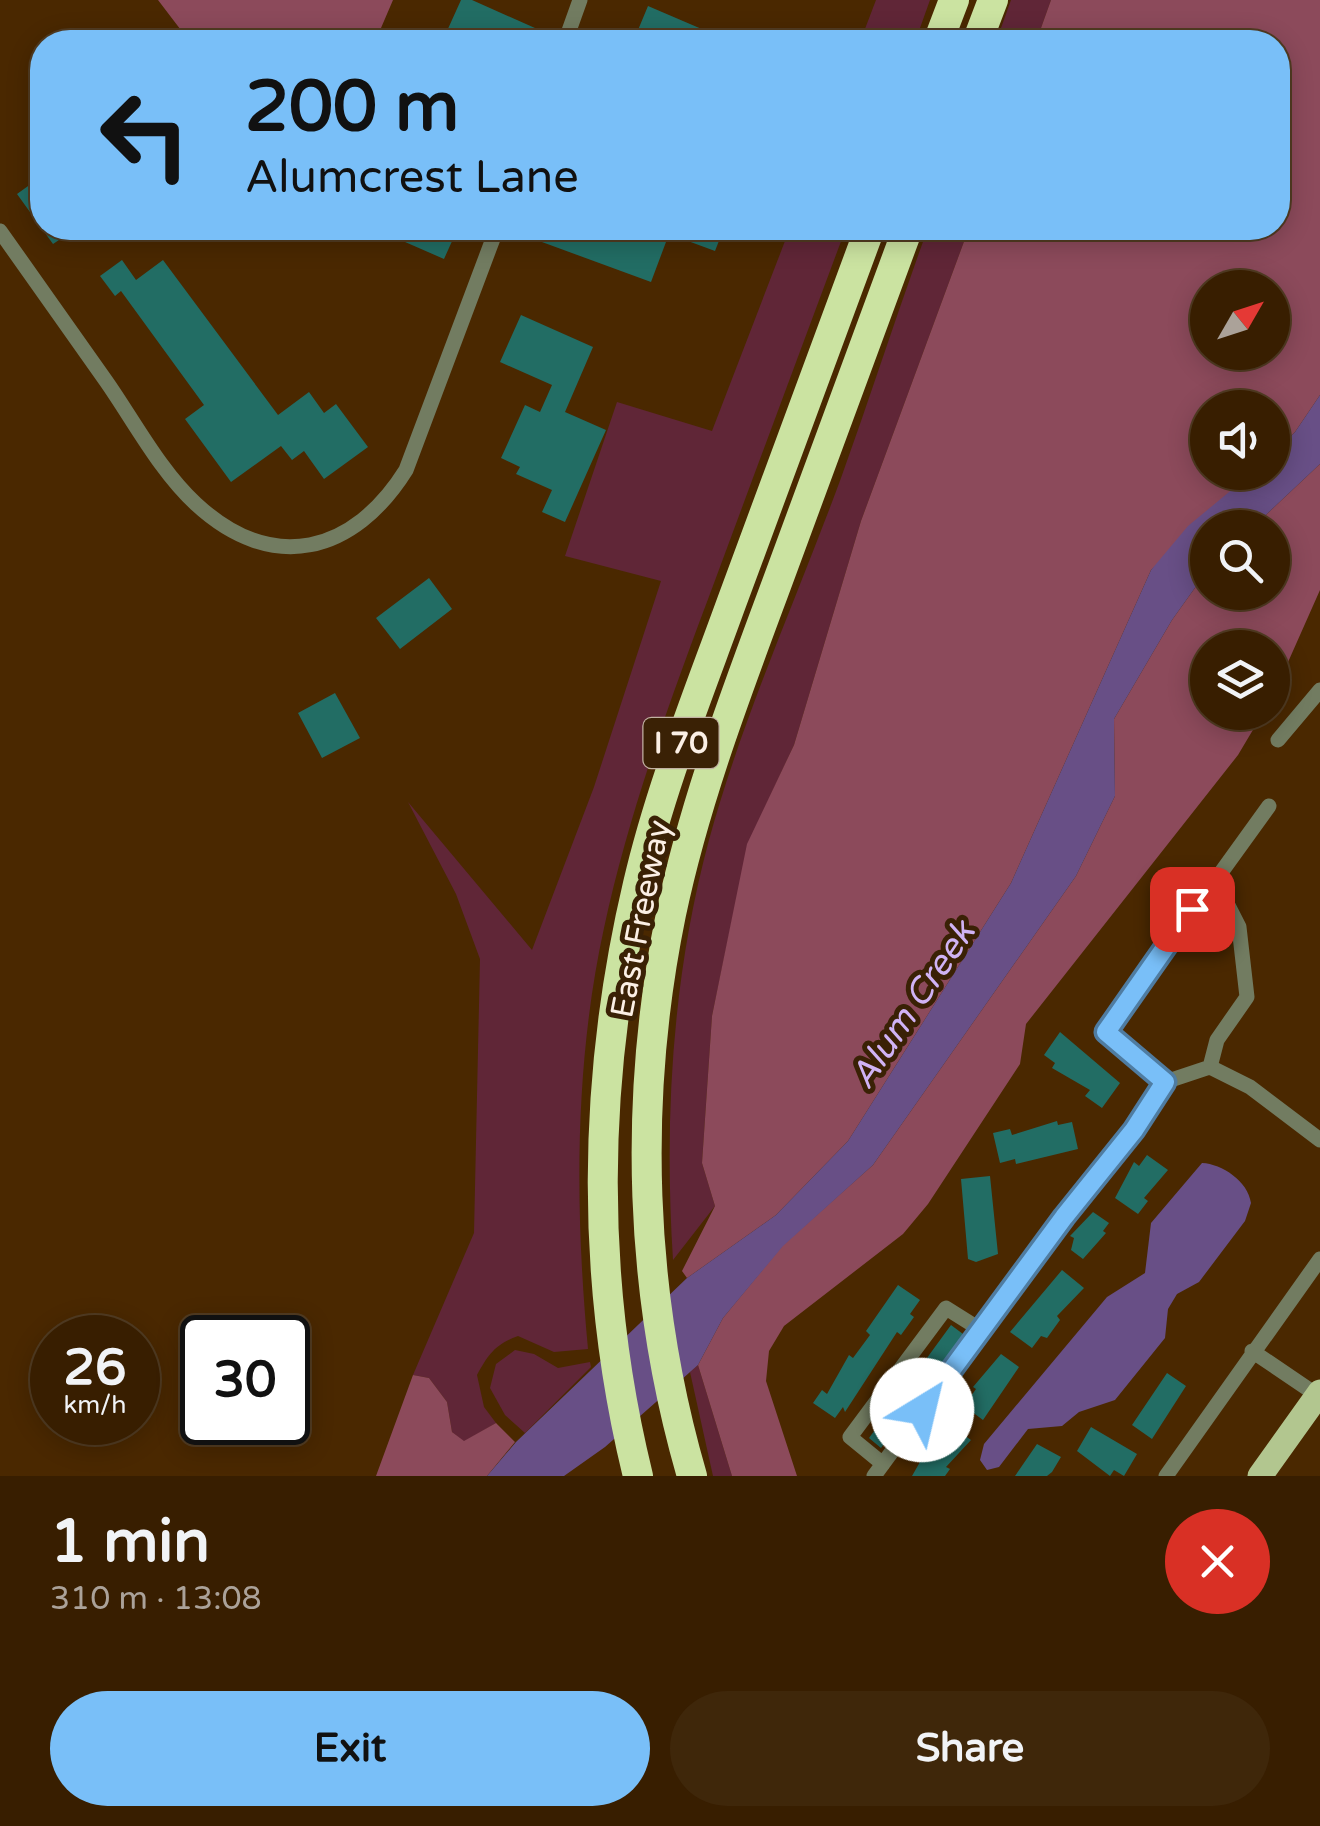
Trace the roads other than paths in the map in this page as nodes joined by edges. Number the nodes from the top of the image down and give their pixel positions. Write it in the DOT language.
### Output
graph roads {
  1 [pos="580,0"];
  2 [pos="954,0"];
  3 [pos="993,0"];
  4 [pos="569,30"];
  5 [pos="943,30"];
  6 [pos="982,30"];
  7 [pos="0,231"];
  8 [pos="492,240"];
  9 [pos="866,240"];
  10 [pos="904,240"];
  11 [pos="1320,690"];
  12 [pos="1278,740"];
  13 [pos="1269,806"];
  14 [pos="1214,878"];
  15 [pos="1210,1067"];
  16 [pos="1165,1082"];
  17 [pos="1320,1140"];
  18 [pos="1320,1259"];
  19 [pos="981,1330"];
  20 [pos="1252,1351"];
  21 [pos="1319,1395"];
  22 [pos="688,1464"];
  23 [pos="878,1470"];
  24 [pos="638,1476"];
  25 [pos="1166,1476"];
  26 [pos="1260,1476"];
  1 -- 4 [label="street"];
  2 -- 5 [label="highway"];
  3 -- 6 [label="highway"];
  7 -- 8 [label="street"];
  9 -- 24 [label="highway, East Freeway / I 70"];
  10 -- 22 [label="highway, East Freeway / I 70"];
  11 -- 12 [label="street"];
  13 -- 14 [label="street"];
  14 -- 15 [label="street"];
  14 -- 16 [label="street"];
  15 -- 16 [label="street"];
  15 -- 17 [label="street"];
  16 -- 19 [label="street"];
  18 -- 20 [label="street"];
  19 -- 23 [label="street"];
  19 -- 23 [label="street"];
  20 -- 21 [label="street"];
  20 -- 25 [label="street"];
  21 -- 26 [label="main road"];
}
